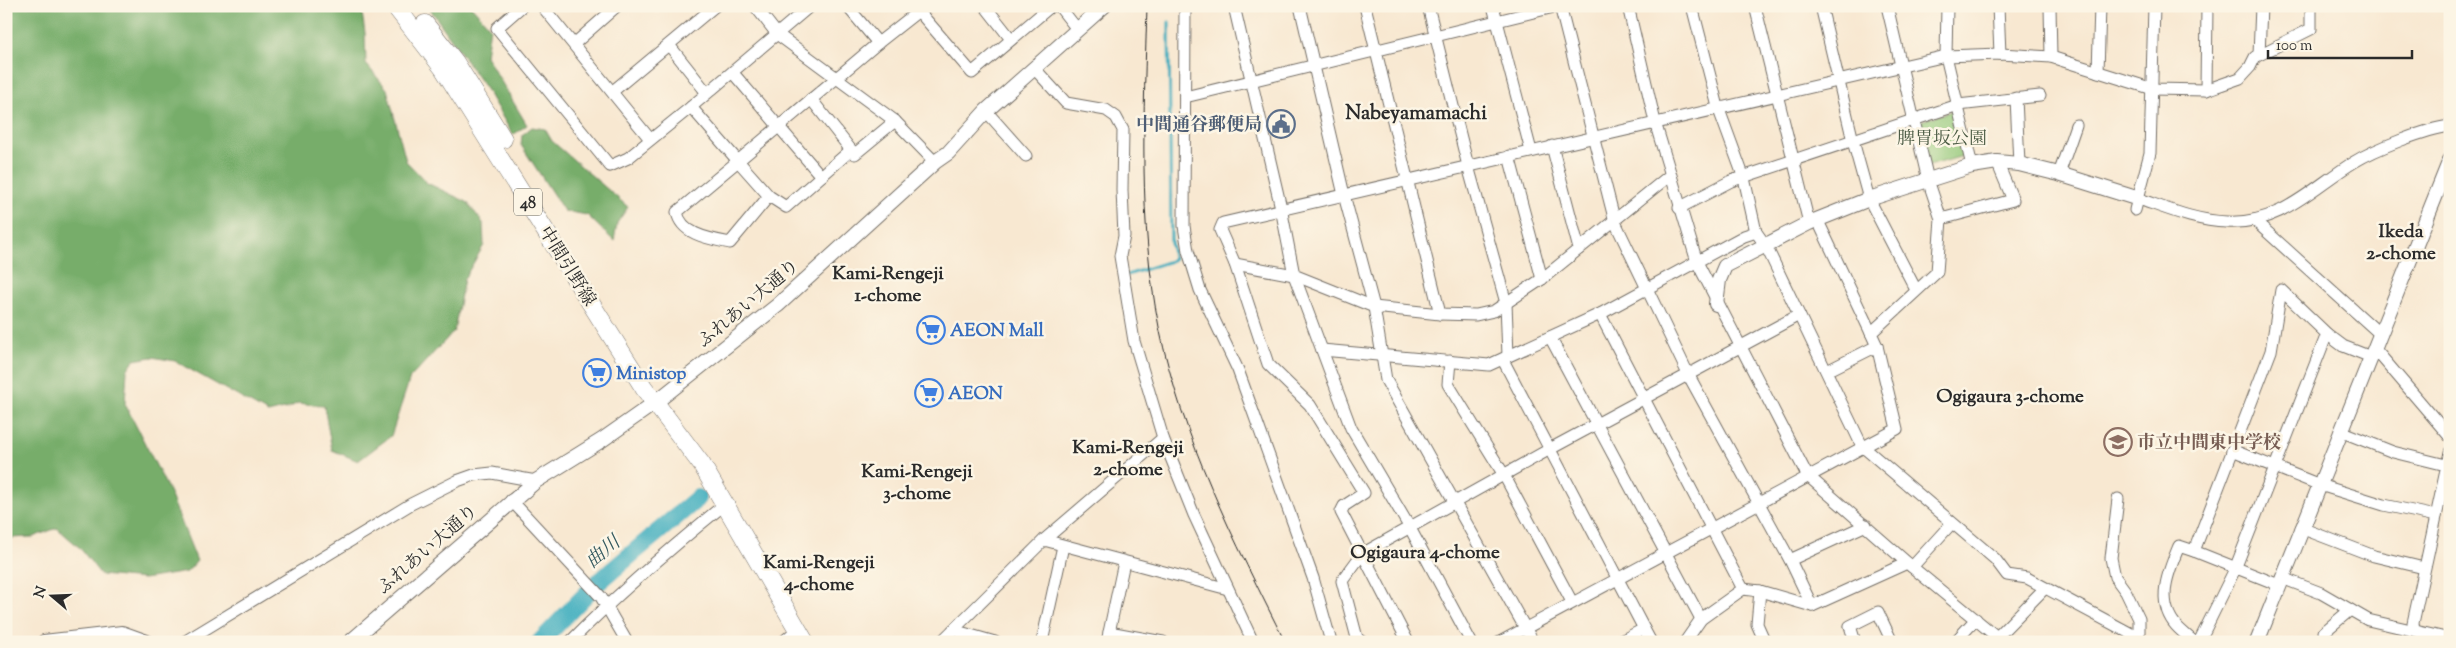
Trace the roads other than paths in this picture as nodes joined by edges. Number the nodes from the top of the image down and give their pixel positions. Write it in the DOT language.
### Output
graph roads {
  1 [pos="395,6"];
  2 [pos="410,6"];
  3 [pos="522,6"];
  4 [pos="542,6"];
  5 [pos="618,6"];
  6 [pos="715,6"];
  7 [pos="756,6"];
  8 [pos="810,6"];
  9 [pos="847,6"];
  10 [pos="985,6"];
  11 [pos="1051,6"];
  12 [pos="1059,6"];
  13 [pos="1104,6"];
  14 [pos="1185,6"];
  15 [pos="1234,6"];
  16 [pos="1300,6"];
  17 [pos="1365,6"];
  18 [pos="1428,6"];
  19 [pos="1493,6"];
  20 [pos="1559,6"];
  21 [pos="1628,6"];
  22 [pos="1692,6"];
  23 [pos="1755,6"];
  24 [pos="1821,6"];
  25 [pos="1887,6"];
  26 [pos="1947,6"];
  27 [pos="1998,6"];
  28 [pos="2050,6"];
  29 [pos="2100,6"];
  30 [pos="2154,6"];
  31 [pos="2207,6"];
  32 [pos="2260,6"];
  33 [pos="2311,6"];
  34 [pos="919,8"];
  35 [pos="507,11"];
  36 [pos="1497,22"];
  37 [pos="1077,29"];
  38 [pos="778,34"];
  39 [pos="1436,38"];
  40 [pos="1011,39"];
  41 [pos="878,43"];
  42 [pos="574,44"];
  43 [pos="669,46"];
  44 [pos="1375,52"];
  45 [pos="2000,54"];
  46 [pos="2259,55"];
  47 [pos="1946,56"];
  48 [pos="2051,57"];
  49 [pos="1900,66"];
  50 [pos="1313,67"];
  51 [pos="1034,68"];
  52 [pos="2098,72"];
  53 [pos="733,73"];
  54 [pos="838,77"];
  55 [pos="1838,80"];
  56 [pos="1251,81"];
  57 [pos="2153,89"];
  58 [pos="2206,90"];
  59 [pos="612,91"];
  60 [pos="707,93"];
  61 [pos="1778,94"];
  62 [pos="2040,96"];
  63 [pos="1185,97"];
  64 [pos="2016,98"];
  65 [pos="811,99"];
  66 [pos="1958,106"];
  67 [pos="691,107"];
  68 [pos="1718,107"];
  69 [pos="986,111"];
  70 [pos="1914,120"];
  71 [pos="895,121"];
  72 [pos="1655,122"];
  73 [pos="2076,125"];
  74 [pos="2450,126"];
  75 [pos="778,127"];
  76 [pos="1594,137"];
  77 [pos="650,139"];
  78 [pos="1853,141"];
  79 [pos="1552,146"];
  80 [pos="851,150"];
  81 [pos="1531,151"];
  82 [pos="1026,156"];
  83 [pos="1509,156"];
  84 [pos="2450,160"];
  85 [pos="738,161"];
  86 [pos="935,162"];
  87 [pos="1794,162"];
  88 [pos="1997,162"];
  89 [pos="2019,164"];
  90 [pos="1468,166"];
  91 [pos="1972,166"];
  92 [pos="2059,174"];
  93 [pos="821,176"];
  94 [pos="1670,176"];
  95 [pos="1744,178"];
  96 [pos="1406,180"];
  97 [pos="1928,180"];
  98 [pos="1344,194"];
  99 [pos="769,196"];
  100 [pos="1869,199"];
  101 [pos="2137,205"];
  102 [pos="1281,208"];
  103 [pos="1679,208"];
  104 [pos="1941,218"];
  105 [pos="2254,220"];
  106 [pos="1813,221"];
  107 [pos="1615,222"];
  108 [pos="1756,232"];
  109 [pos="1766,246"];
  110 [pos="1579,249"];
  111 [pos="1697,262"];
  112 [pos="1235,264"];
  113 [pos="1294,275"];
  114 [pos="1542,278"];
  115 [pos="1646,290"];
  116 [pos="1916,290"];
  117 [pos="1506,303"];
  118 [pos="1716,304"];
  119 [pos="1374,307"];
  120 [pos="1440,314"];
  121 [pos="1600,314"];
  122 [pos="1799,315"];
  123 [pos="1871,333"];
  124 [pos="2327,334"];
  125 [pos="2380,334"];
  126 [pos="1550,337"];
  127 [pos="1877,346"];
  128 [pos="1741,348"];
  129 [pos="1322,350"];
  130 [pos="2373,352"];
  131 [pos="1383,355"];
  132 [pos="1506,358"];
  133 [pos="1450,361"];
  134 [pos="1827,371"];
  135 [pos="1689,376"];
  136 [pos="1643,400"];
  137 [pos="656,402"];
  138 [pos="1596,425"];
  139 [pos="2340,431"];
  140 [pos="2450,437"];
  141 [pos="1163,438"];
  142 [pos="1862,446"];
  143 [pos="1550,449"];
  144 [pos="2232,450"];
  145 [pos="2450,452"];
  146 [pos="2446,465"];
  147 [pos="2276,466"];
  148 [pos="1504,475"];
  149 [pos="1807,475"];
  150 [pos="536,480"];
  151 [pos="2320,485"];
  152 [pos="2118,499"];
  153 [pos="511,500"];
  154 [pos="723,501"];
  155 [pos="1456,502"];
  156 [pos="1757,502"];
  157 [pos="2436,516"];
  158 [pos="1951,524"];
  159 [pos="1866,525"];
  160 [pos="1410,528"];
  161 [pos="1711,528"];
  162 [pos="2301,528"];
  163 [pos="1044,540"];
  164 [pos="1063,546"];
  165 [pos="2194,551"];
  166 [pos="1362,554"];
  167 [pos="1665,554"];
  168 [pos="1790,560"];
  169 [pos="1124,562"];
  170 [pos="1909,565"];
  171 [pos="2424,568"];
  172 [pos="2235,569"];
  173 [pos="1618,579"];
  174 [pos="2281,581"];
  175 [pos="2045,588"];
  176 [pos="1228,589"];
  177 [pos="1743,589"];
  178 [pos="1760,591"];
  179 [pos="604,600"];
  180 [pos="1572,602"];
  181 [pos="1812,606"];
  182 [pos="2350,610"];
  183 [pos="1701,619"];
  184 [pos="1976,619"];
  185 [pos="1526,628"];
  186 [pos="1644,629"];
  187 [pos="2414,629"];
  188 [pos="953,630"];
  189 [pos="2324,632"];
  190 [pos="801,635"];
  191 [pos="1108,637"];
  192 [pos="1691,639"];
  193 [pos="2000,639"];
  194 [pos="2450,639"];
  195 [pos="2139,640"];
  196 [pos="44,642"];
  197 [pos="147,642"];
  198 [pos="184,642"];
  199 [pos="350,642"];
  200 [pos="570,642"];
  201 [pos="627,642"];
  202 [pos="783,642"];
  203 [pos="941,642"];
  204 [pos="996,642"];
  205 [pos="1042,642"];
  206 [pos="1163,642"];
  207 [pos="1252,642"];
  208 [pos="1331,642"];
  209 [pos="1362,642"];
  210 [pos="1408,642"];
  211 [pos="1470,642"];
  212 [pos="1500,642"];
  213 [pos="1533,642"];
  214 [pos="1619,642"];
  215 [pos="1651,642"];
  216 [pos="1765,642"];
  217 [pos="1855,642"];
  218 [pos="1892,642"];
  219 [pos="1954,642"];
  220 [pos="2194,642"];
  221 [pos="2199,642"];
  222 [pos="2257,642"];
  1 -- 137 [label="main road, 中間引野線 / 48"];
  2 -- 137 [label="main road, 中間引野線 / 48"];
  3 -- 35 [label="street"];
  4 -- 42 [label="street"];
  5 -- 42 [label="street"];
  6 -- 43 [label="street"];
  7 -- 38 [label="street"];
  8 -- 38 [label="street"];
  9 -- 41 [label="street"];
  10 -- 40 [label="street"];
  11 -- 40 [label="street"];
  12 -- 37 [label="street"];
  13 -- 37 [label="street, ふれあい大通り"];
  14 -- 63 [label="street"];
  15 -- 56 [label="street"];
  16 -- 50 [label="street"];
  17 -- 44 [label="street"];
  18 -- 39 [label="street"];
  19 -- 36 [label="street"];
  20 -- 36 [label="street"];
  20 -- 76 [label="street"];
  21 -- 72 [label="street"];
  22 -- 68 [label="street"];
  23 -- 61 [label="street"];
  24 -- 55 [label="street"];
  25 -- 49 [label="street"];
  26 -- 47 [label="street"];
  27 -- 45 [label="street"];
  28 -- 48 [label="street"];
  29 -- 52 [label="street"];
  30 -- 57 [label="street"];
  31 -- 58 [label="street"];
  32 -- 46 [label="street"];
  33 -- 46 [label="street"];
  34 -- 40 [label="street"];
  34 -- 41 [label="street"];
  35 -- 77 [label="street"];
  36 -- 39 [label="street"];
  36 -- 81 [label="street"];
  37 -- 51 [label="street, ふれあい大通り"];
  38 -- 53 [label="street"];
  38 -- 54 [label="street"];
  39 -- 44 [label="street"];
  39 -- 90 [label="street"];
  41 -- 54 [label="street"];
  42 -- 59 [label="street"];
  43 -- 59 [label="street"];
  43 -- 60 [label="street"];
  44 -- 50 [label="street"];
  44 -- 96 [label="street"];
  45 -- 47 [label="street"];
  45 -- 48 [label="street"];
  46 -- 58 [label="street"];
  47 -- 49 [label="street"];
  47 -- 66 [label="street"];
  48 -- 52 [label="street"];
  49 -- 55 [label="street"];
  49 -- 70 [label="street"];
  50 -- 56 [label="street"];
  50 -- 98 [label="street"];
  51 -- 69 [label="street, ふれあい大通り"];
  51 -- 141 [label="street"];
  52 -- 57 [label="street"];
  53 -- 60 [label="street"];
  53 -- 75 [label="street"];
  54 -- 65 [label="street"];
  54 -- 71 [label="street"];
  55 -- 61 [label="street"];
  55 -- 78 [label="street"];
  56 -- 63 [label="street"];
  56 -- 102 [label="street"];
  57 -- 58 [label="street"];
  57 -- 101 [label="street"];
  59 -- 77 [label="street"];
  60 -- 67 [label="street"];
  61 -- 68 [label="street"];
  61 -- 87 [label="street"];
  62 -- 64 [label="street"];
  63 -- 208 [label="street"];
  64 -- 66 [label="street"];
  64 -- 89 [label="street"];
  65 -- 75 [label="street"];
  65 -- 80 [label="street"];
  66 -- 70 [label="street"];
  66 -- 91 [label="street"];
  67 -- 77 [label="street"];
  67 -- 85 [label="street"];
  68 -- 72 [label="street"];
  68 -- 95 [label="street"];
  69 -- 82 [label="street"];
  69 -- 86 [label="street, ふれあい大通り"];
  70 -- 78 [label="street"];
  70 -- 97 [label="street"];
  71 -- 80 [label="street"];
  71 -- 86 [label="street"];
  72 -- 76 [label="street"];
  72 -- 94 [label="street"];
  73 -- 92 [label="street"];
  74 -- 105 [label="street"];
  75 -- 85 [label="street"];
  75 -- 93 [label="street"];
  76 -- 79 [label="street"];
  76 -- 107 [label="street"];
  78 -- 87 [label="street"];
  78 -- 100 [label="street"];
  79 -- 81 [label="street"];
  79 -- 110 [label="street"];
  80 -- 93 [label="street"];
  81 -- 83 [label="street"];
  83 -- 90 [label="street"];
  83 -- 114 [label="street"];
  84 -- 125 [label="street"];
  85 -- 99 [label="street"];
  85 -- 99 [label="street"];
  86 -- 137 [label="street, ふれあい大通り"];
  87 -- 95 [label="street"];
  87 -- 106 [label="street"];
  88 -- 89 [label="street"];
  88 -- 91 [label="street"];
  88 -- 104 [label="street"];
  89 -- 92 [label="street"];
  90 -- 96 [label="street"];
  90 -- 117 [label="street"];
  91 -- 97 [label="street"];
  92 -- 101 [label="street"];
  93 -- 99 [label="street"];
  94 -- 103 [label="street"];
  94 -- 107 [label="street"];
  95 -- 103 [label="street"];
  95 -- 108 [label="street"];
  96 -- 98 [label="street"];
  96 -- 120 [label="street"];
  97 -- 100 [label="street"];
  97 -- 104 [label="street"];
  98 -- 102 [label="street"];
  98 -- 119 [label="street"];
  100 -- 106 [label="street"];
  100 -- 116 [label="street"];
  101 -- 105 [label="street"];
  102 -- 112 [label="street"];
  102 -- 113 [label="street"];
  103 -- 111 [label="street"];
  104 -- 116 [label="street"];
  105 -- 125 [label="street"];
  106 -- 109 [label="street"];
  106 -- 123 [label="street"];
  107 -- 110 [label="street"];
  107 -- 115 [label="street"];
  108 -- 109 [label="street"];
  108 -- 111 [label="street"];
  109 -- 118 [label="street"];
  109 -- 122 [label="street"];
  110 -- 114 [label="street"];
  111 -- 115 [label="street"];
  111 -- 118 [label="street"];
  112 -- 113 [label="street"];
  112 -- 166 [label="street"];
  113 -- 119 [label="street"];
  113 -- 129 [label="street"];
  114 -- 117 [label="street"];
  115 -- 121 [label="street"];
  115 -- 135 [label="street"];
  116 -- 123 [label="street"];
  117 -- 120 [label="street"];
  117 -- 132 [label="street"];
  118 -- 128 [label="street"];
  119 -- 120 [label="street"];
  119 -- 131 [label="street"];
  121 -- 126 [label="street"];
  121 -- 136 [label="street"];
  122 -- 128 [label="street"];
  122 -- 134 [label="street"];
  123 -- 127 [label="street"];
  124 -- 130 [label="street"];
  124 -- 144 [label="street"];
  124 -- 147 [label="street"];
  125 -- 130 [label="street"];
  126 -- 132 [label="street"];
  126 -- 138 [label="street"];
  127 -- 134 [label="street"];
  127 -- 142 [label="street"];
  128 -- 135 [label="street"];
  128 -- 149 [label="street"];
  129 -- 131 [label="street"];
  129 -- 160 [label="street"];
  130 -- 139 [label="street"];
  130 -- 140 [label="street"];
  131 -- 133 [label="street"];
  131 -- 155 [label="street"];
  132 -- 133 [label="street"];
  132 -- 143 [label="street"];
  133 -- 148 [label="street"];
  134 -- 142 [label="street"];
  135 -- 136 [label="street"];
  135 -- 156 [label="street"];
  136 -- 138 [label="street"];
  136 -- 161 [label="street"];
  137 -- 150 [label="street, ふれあい大通り"];
  137 -- 154 [label="main road, 中間引野線 / 48"];
  138 -- 143 [label="street"];
  138 -- 167 [label="street"];
  139 -- 146 [label="street"];
  139 -- 151 [label="street"];
  141 -- 163 [label="street"];
  141 -- 176 [label="street"];
  142 -- 149 [label="street"];
  142 -- 158 [label="street"];
  143 -- 148 [label="street"];
  143 -- 173 [label="street"];
  144 -- 147 [label="street"];
  144 -- 165 [label="street"];
  145 -- 146 [label="street"];
  146 -- 157 [label="street"];
  147 -- 151 [label="street"];
  147 -- 172 [label="street"];
  148 -- 155 [label="street"];
  148 -- 180 [label="street"];
  149 -- 156 [label="street"];
  149 -- 159 [label="street"];
  150 -- 153 [label="street, ふれあい大通り"];
  150 -- 198 [label="street"];
  151 -- 157 [label="street"];
  151 -- 162 [label="street"];
  152 -- 195 [label="street"];
  153 -- 179 [label="street"];
  153 -- 199 [label="street, ふれあい大通り"];
  154 -- 179 [label="street"];
  154 -- 190 [label="main road, 中間引野線 / 48"];
  155 -- 160 [label="street"];
  155 -- 185 [label="street"];
  156 -- 161 [label="street"];
  156 -- 168 [label="street"];
  157 -- 171 [label="street"];
  158 -- 170 [label="street"];
  158 -- 175 [label="street"];
  159 -- 168 [label="street"];
  159 -- 170 [label="street"];
  160 -- 166 [label="street"];
  160 -- 211 [label="street"];
  161 -- 167 [label="street"];
  161 -- 177 [label="street"];
  162 -- 171 [label="street"];
  162 -- 174 [label="street"];
  163 -- 164 [label="street"];
  163 -- 188 [label="street"];
  164 -- 169 [label="street"];
  164 -- 205 [label="street"];
  165 -- 172 [label="street"];
  165 -- 220 [label="street"];
  166 -- 209 [label="street"];
  166 -- 210 [label="street"];
  167 -- 173 [label="street"];
  167 -- 183 [label="street"];
  168 -- 181 [label="street"];
  169 -- 176 [label="street"];
  169 -- 191 [label="street"];
  170 -- 181 [label="street"];
  170 -- 184 [label="street"];
  171 -- 187 [label="street"];
  172 -- 174 [label="street"];
  172 -- 221 [label="street"];
  173 -- 180 [label="street"];
  173 -- 186 [label="street"];
  174 -- 182 [label="street"];
  174 -- 222 [label="street"];
  175 -- 193 [label="street"];
  175 -- 195 [label="street"];
  176 -- 207 [label="street"];
  177 -- 178 [label="street"];
  177 -- 183 [label="street"];
  178 -- 181 [label="street"];
  178 -- 216 [label="street"];
  179 -- 200 [label="street"];
  179 -- 201 [label="street"];
  180 -- 185 [label="street"];
  182 -- 187 [label="street"];
  182 -- 189 [label="street"];
  183 -- 192 [label="street"];
  184 -- 193 [label="street"];
  184 -- 219 [label="street"];
  185 -- 212 [label="street"];
  185 -- 213 [label="street"];
  186 -- 214 [label="street"];
  186 -- 215 [label="street"];
  187 -- 194 [label="street"];
  188 -- 203 [label="street"];
  188 -- 204 [label="street"];
  190 -- 202 [label="street"];
  191 -- 206 [label="street"];
  196 -- 197 [label="street"];
  217 -- 218 [label="street"];
}
